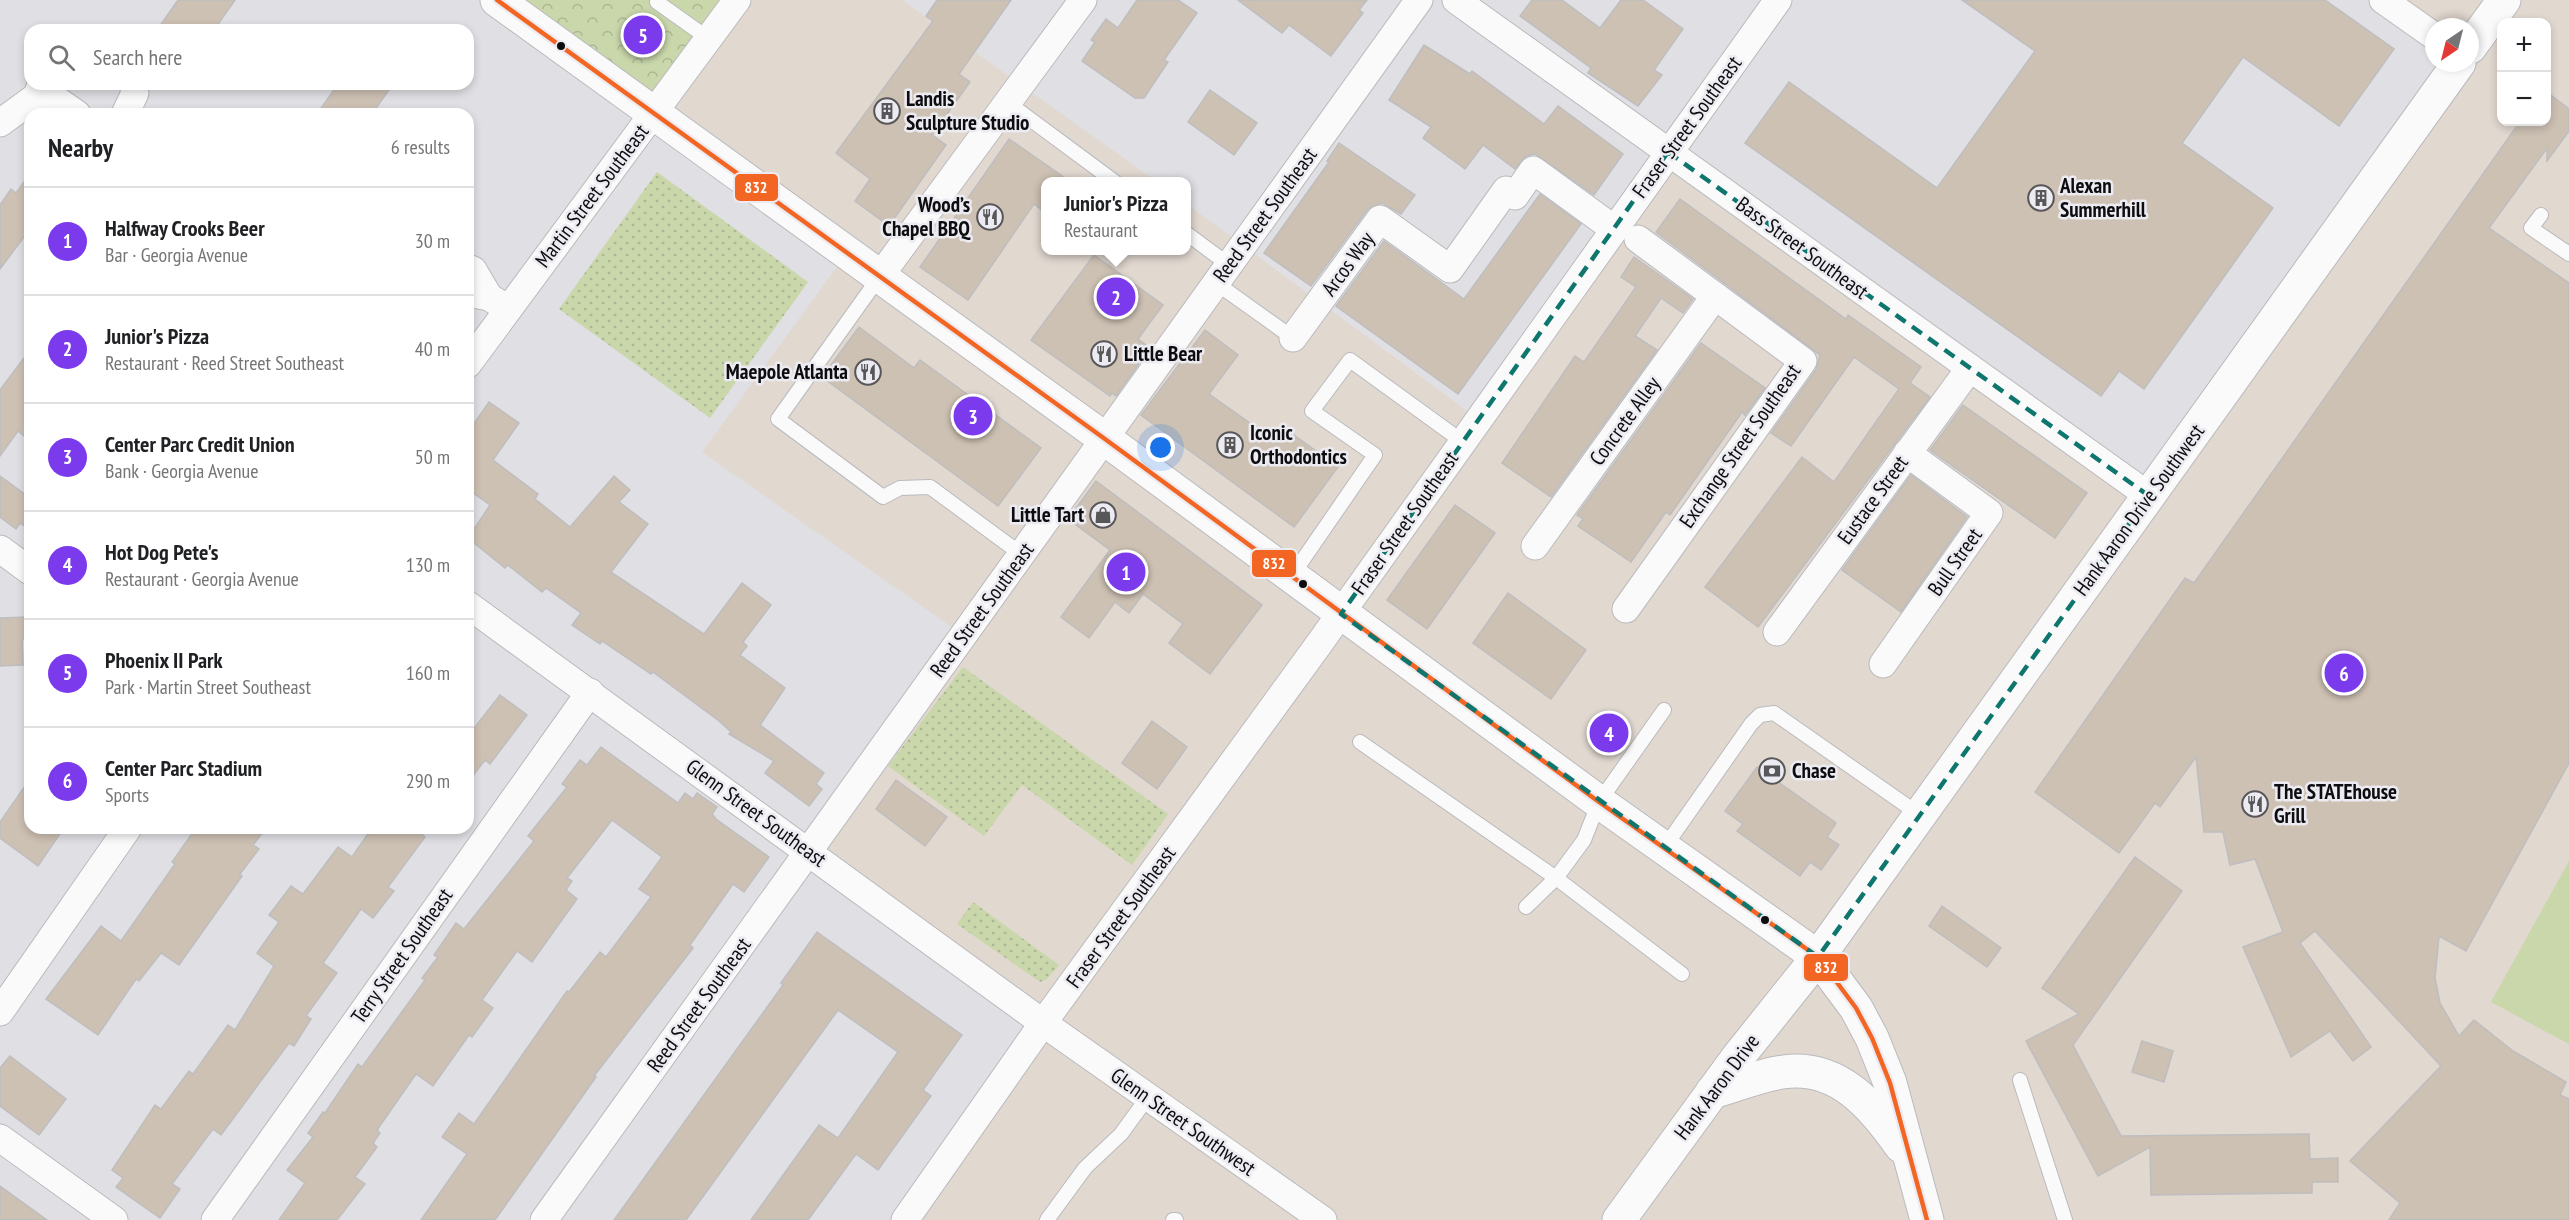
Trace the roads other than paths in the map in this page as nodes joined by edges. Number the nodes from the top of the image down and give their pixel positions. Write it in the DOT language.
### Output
graph roads {
  1 [pos="497,0"];
  2 [pos="658,0"];
  3 [pos="737,0"];
  4 [pos="1083,0"];
  5 [pos="1419,0"];
  6 [pos="1456,0"];
  7 [pos="1778,0"];
  8 [pos="2383,0"];
  9 [pos="2504,0"];
  10 [pos="2425,30"];
  11 [pos="2479,35"];
  12 [pos="709,39"];
  13 [pos="2453,72"];
  14 [pos="39,90"];
  15 [pos="134,90"];
  16 [pos="1007,102"];
  17 [pos="68,108"];
  18 [pos="128,108"];
  19 [pos="654,113"];
  20 [pos="0,123"];
  21 [pos="1668,152"];
  22 [pos="1108,177"];
  23 [pos="2541,215"];
  24 [pos="1623,231"];
  25 [pos="1191,239"];
  26 [pos="2569,254"];
  27 [pos="474,272"];
  28 [pos="1223,274"];
  29 [pos="880,276"];
  30 [pos="1715,296"];
  31 [pos="488,300"];
  32 [pos="1293,338"];
  33 [pos="474,345"];
  34 [pos="1970,369"];
  35 [pos="1105,439"];
  36 [pos="1463,442"];
  37 [pos="1907,453"];
  38 [pos="2149,496"];
  39 [pos="1535,546"];
  40 [pos="0,549"];
  41 [pos="1021,554"];
  42 [pos="24,567"];
  43 [pos="1291,577"];
  44 [pos="474,609"];
  45 [pos="1626,609"];
  46 [pos="1341,614"];
  47 [pos="1777,632"];
  48 [pos="1883,664"];
  49 [pos="590,693"];
  50 [pos="1664,710"];
  51 [pos="1360,742"];
  52 [pos="1599,802"];
  53 [pos="1920,815"];
  54 [pos="124,834"];
  55 [pos="1664,848"];
  56 [pos="809,851"];
  57 [pos="1556,878"];
  58 [pos="1526,907"];
  59 [pos="1818,957"];
  60 [pos="1682,975"];
  61 [pos="0,1012"];
  62 [pos="1043,1023"];
  63 [pos="2020,1080"];
  64 [pos="1712,1092"];
  65 [pos="1148,1097"];
  66 [pos="0,1138"];
  67 [pos="1914,1164"];
  68 [pos="114,1220"];
  69 [pos="215,1220"];
  70 [pos="544,1220"];
  71 [pos="905,1220"];
  72 [pos="1047,1220"];
  73 [pos="1323,1220"];
  74 [pos="1619,1220"];
  75 [pos="1927,1220"];
  76 [pos="2065,1220"];
  1 -- 19 [label="main road"];
  2 -- 12 [label="lane"];
  3 -- 12 [label="street, Martin Street Southeast"];
  4 -- 16 [label="street"];
  5 -- 28 [label="street, Reed Street Southeast"];
  6 -- 21 [label="street, Bass Street Southeast"];
  7 -- 21 [label="street, Fraser Street Southeast"];
  8 -- 10 [label="street"];
  9 -- 11 [label="main road"];
  12 -- 19 [label="street, Martin Street Southeast"];
  13 -- 38 [label="main road, Hank Aaron Drive Southwest"];
  14 -- 17 [label="street"];
  14 -- 20 [label="street"];
  15 -- 18 [label="street"];
  16 -- 22 [label="lane"];
  16 -- 29 [label="street"];
  19 -- 29 [label="main road"];
  19 -- 31 [label="street, Martin Street Southeast"];
  21 -- 24 [label="street, Fraser Street Southeast"];
  21 -- 34 [label="street, Bass Street Southeast"];
  23 -- 26 [label="lane"];
  24 -- 30 [label="street, Exchange Street Southeast"];
  24 -- 32 [label="street, Arcos Way"];
  24 -- 36 [label="street, Fraser Street Southeast"];
  25 -- 28 [label="lane"];
  27 -- 31 [label="street"];
  28 -- 32 [label="lane"];
  28 -- 35 [label="street, Reed Street Southeast"];
  29 -- 35 [label="main road"];
  29 -- 41 [label="lane"];
  30 -- 39 [label="street, Concrete Alley"];
  30 -- 45 [label="street, Exchange Street Southeast"];
  31 -- 33 [label="street, Martin Street Southeast"];
  34 -- 37 [label="street, Eustace Street"];
  34 -- 38 [label="street, Bass Street Southeast"];
  35 -- 41 [label="street, Reed Street Southeast"];
  35 -- 43 [label="main road"];
  36 -- 43 [label="lane"];
  36 -- 46 [label="street, Fraser Street Southeast"];
  37 -- 47 [label="street, Eustace Street"];
  37 -- 48 [label="street, Bull Street"];
  38 -- 53 [label="main road, Hank Aaron Drive Southwest"];
  40 -- 42 [label="street"];
  41 -- 56 [label="street, Reed Street Southeast"];
  43 -- 46 [label="main road"];
  44 -- 49 [label="street, Glenn Street Southeast"];
  46 -- 52 [label="main road"];
  46 -- 62 [label="street, Fraser Street Southeast"];
  49 -- 56 [label="street, Glenn Street Southeast"];
  49 -- 69 [label="street, Terry Street Southeast"];
  50 -- 52 [label="lane"];
  51 -- 57 [label="lane"];
  52 -- 55 [label="main road"];
  52 -- 57 [label="lane"];
  53 -- 55 [label="lane"];
  53 -- 59 [label="main road, Hank Aaron Drive Southwest"];
  54 -- 61 [label="street"];
  55 -- 59 [label="main road"];
  56 -- 62 [label="street, Glenn Street Southeast"];
  56 -- 70 [label="street, Reed Street Southeast"];
  57 -- 58 [label="lane"];
  57 -- 60 [label="lane"];
  59 -- 64 [label="main road, Hank Aaron Drive"];
  59 -- 67 [label="main road"];
  62 -- 65 [label="street, Glenn Street Southwest"];
  62 -- 71 [label="street, Fraser Street Southeast"];
  63 -- 76 [label="lane"];
  64 -- 67 [label="main road"];
  64 -- 74 [label="main road, Hank Aaron Drive"];
  65 -- 72 [label="lane"];
  65 -- 73 [label="street, Glenn Street Southwest"];
  66 -- 68 [label="street"];
  67 -- 75 [label="main road"];
}
